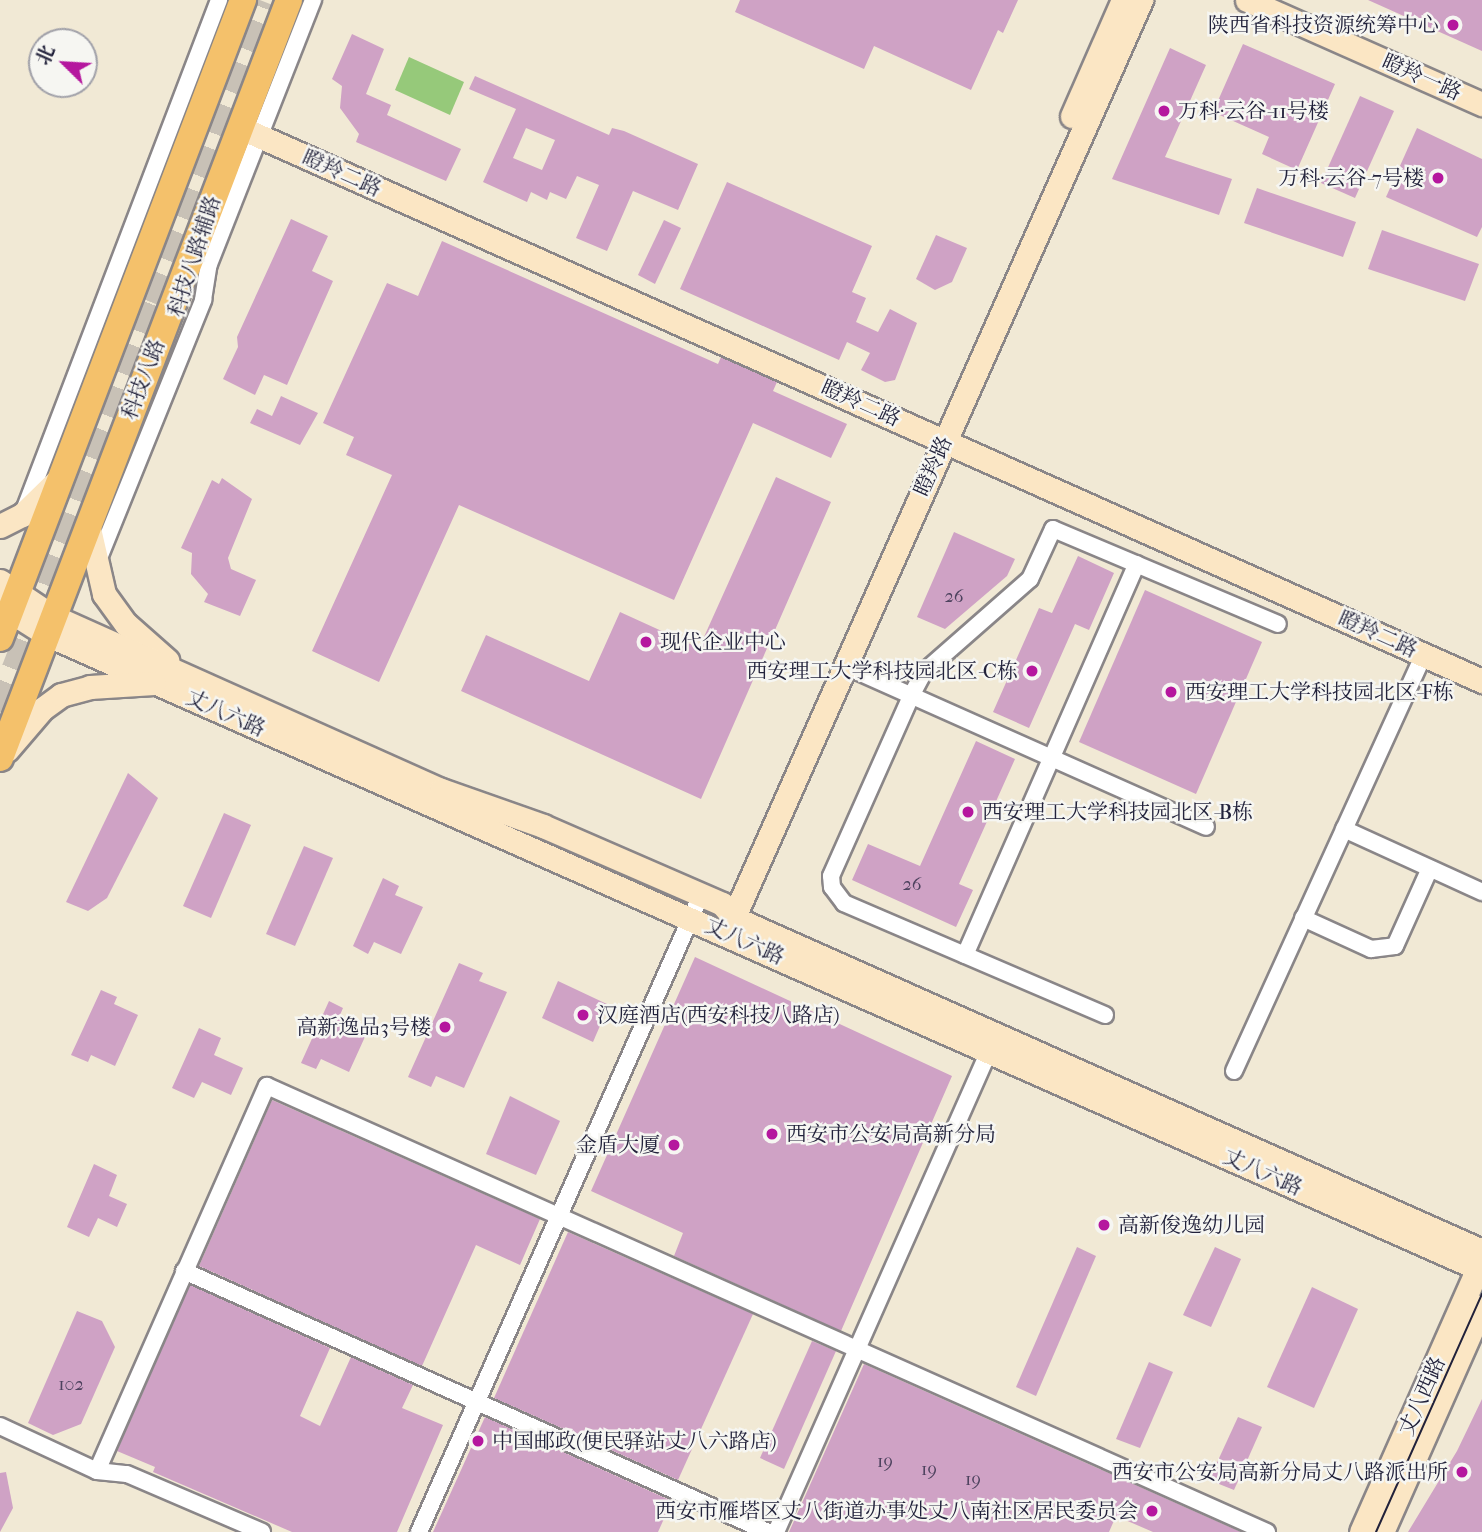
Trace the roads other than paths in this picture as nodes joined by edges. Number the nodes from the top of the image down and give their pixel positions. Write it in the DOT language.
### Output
graph roads {
  1 [pos="219,0"];
  2 [pos="243,0"];
  3 [pos="289,0"];
  4 [pos="313,0"];
  5 [pos="1123,0"];
  6 [pos="1140,0"];
  7 [pos="1247,0"];
  8 [pos="1482,104"];
  9 [pos="249,131"];
  10 [pos="82,419"];
  11 [pos="122,435"];
  12 [pos="938,437"];
  13 [pos="61,477"];
  14 [pos="22,515"];
  15 [pos="88,524"];
  16 [pos="0,526"];
  17 [pos="97,563"];
  18 [pos="1137,564"];
  19 [pos="7,597"];
  20 [pos="1278,624"];
  21 [pos="49,625"];
  22 [pos="0,638"];
  23 [pos="1424,655"];
  24 [pos="845,666"];
  25 [pos="182,674"];
  26 [pos="1482,681"];
  27 [pos="158,683"];
  28 [pos="911,696"];
  29 [pos="0,758"];
  30 [pos="1051,758"];
  31 [pos="1206,827"];
  32 [pos="1344,829"];
  33 [pos="1430,868"];
  34 [pos="1482,892"];
  35 [pos="715,916"];
  36 [pos="1303,918"];
  37 [pos="965,955"];
  38 [pos="1105,1015"];
  39 [pos="989,1051"];
  40 [pos="1234,1070"];
  41 [pos="560,1217"];
  42 [pos="1481,1262"];
  43 [pos="184,1271"];
  44 [pos="1482,1306"];
  45 [pos="856,1350"];
  46 [pos="479,1400"];
  47 [pos="0,1426"];
  48 [pos="97,1471"];
  49 [pos="262,1532"];
  50 [pos="419,1532"];
  51 [pos="768,1532"];
  52 [pos="776,1532"];
  53 [pos="1267,1532"];
  54 [pos="1361,1532"];
  55 [pos="1382,1532"];
  1 -- 14 [label="street"];
  2 -- 10 [label="main road, 科技八路"];
  3 -- 9 [label="main road, 科技八路"];
  4 -- 9 [label="street, 科技八路辅路"];
  5 -- 12 [label="main road, 瞪羚路"];
  6 -- 12 [label="main road, 瞪羚路"];
  7 -- 8 [label="main road, 瞪羚一路"];
  9 -- 11 [label="main road, 科技八路"];
  9 -- 12 [label="main road, 瞪羚二路"];
  9 -- 17 [label="street, 科技八路辅路"];
  10 -- 11 [label="main road"];
  10 -- 13 [label="main road, 科技八路"];
  11 -- 15 [label="main road, 科技八路"];
  12 -- 23 [label="main road, 瞪羚二路"];
  12 -- 24 [label="main road, 瞪羚路"];
  12 -- 35 [label="main road, 瞪羚路"];
  13 -- 14 [label="main road"];
  13 -- 19 [label="main road, 科技八路"];
  14 -- 16 [label="main road"];
  15 -- 17 [label="main road"];
  15 -- 21 [label="main road, 科技八路"];
  17 -- 25 [label="main road"];
  18 -- 20 [label="street"];
  18 -- 28 [label="street"];
  18 -- 30 [label="street"];
  19 -- 21 [label="main road, 丈八六路"];
  19 -- 22 [label="main road, 科技八路"];
  21 -- 25 [label="main road, 丈八六路"];
  21 -- 27 [label="main road, 丈八六路"];
  21 -- 29 [label="main road, 科技八路"];
  23 -- 26 [label="main road, 瞪羚二路"];
  23 -- 32 [label="street"];
  24 -- 28 [label="street"];
  24 -- 35 [label="main road, 瞪羚路"];
  25 -- 35 [label="main road, 丈八六路"];
  27 -- 29 [label="main road"];
  27 -- 35 [label="main road, 丈八六路"];
  28 -- 30 [label="street"];
  28 -- 37 [label="street"];
  30 -- 31 [label="street"];
  30 -- 37 [label="street"];
  32 -- 33 [label="street"];
  32 -- 36 [label="street"];
  33 -- 34 [label="street"];
  33 -- 36 [label="street"];
  35 -- 39 [label="main road, 丈八六路"];
  35 -- 41 [label="street"];
  35 -- 42 [label="main road, 丈八六路"];
  36 -- 40 [label="street"];
  37 -- 38 [label="street"];
  39 -- 42 [label="main road, 丈八六路"];
  39 -- 45 [label="street"];
  41 -- 43 [label="street"];
  41 -- 45 [label="street"];
  41 -- 46 [label="street"];
  42 -- 54 [label="main road, 丈八西路"];
  43 -- 46 [label="street"];
  43 -- 48 [label="street"];
  44 -- 55 [label="main road, 丈八西路"];
  45 -- 52 [label="street"];
  45 -- 53 [label="street"];
  46 -- 50 [label="street"];
  46 -- 51 [label="street"];
  47 -- 48 [label="street"];
  48 -- 49 [label="street"];
}
